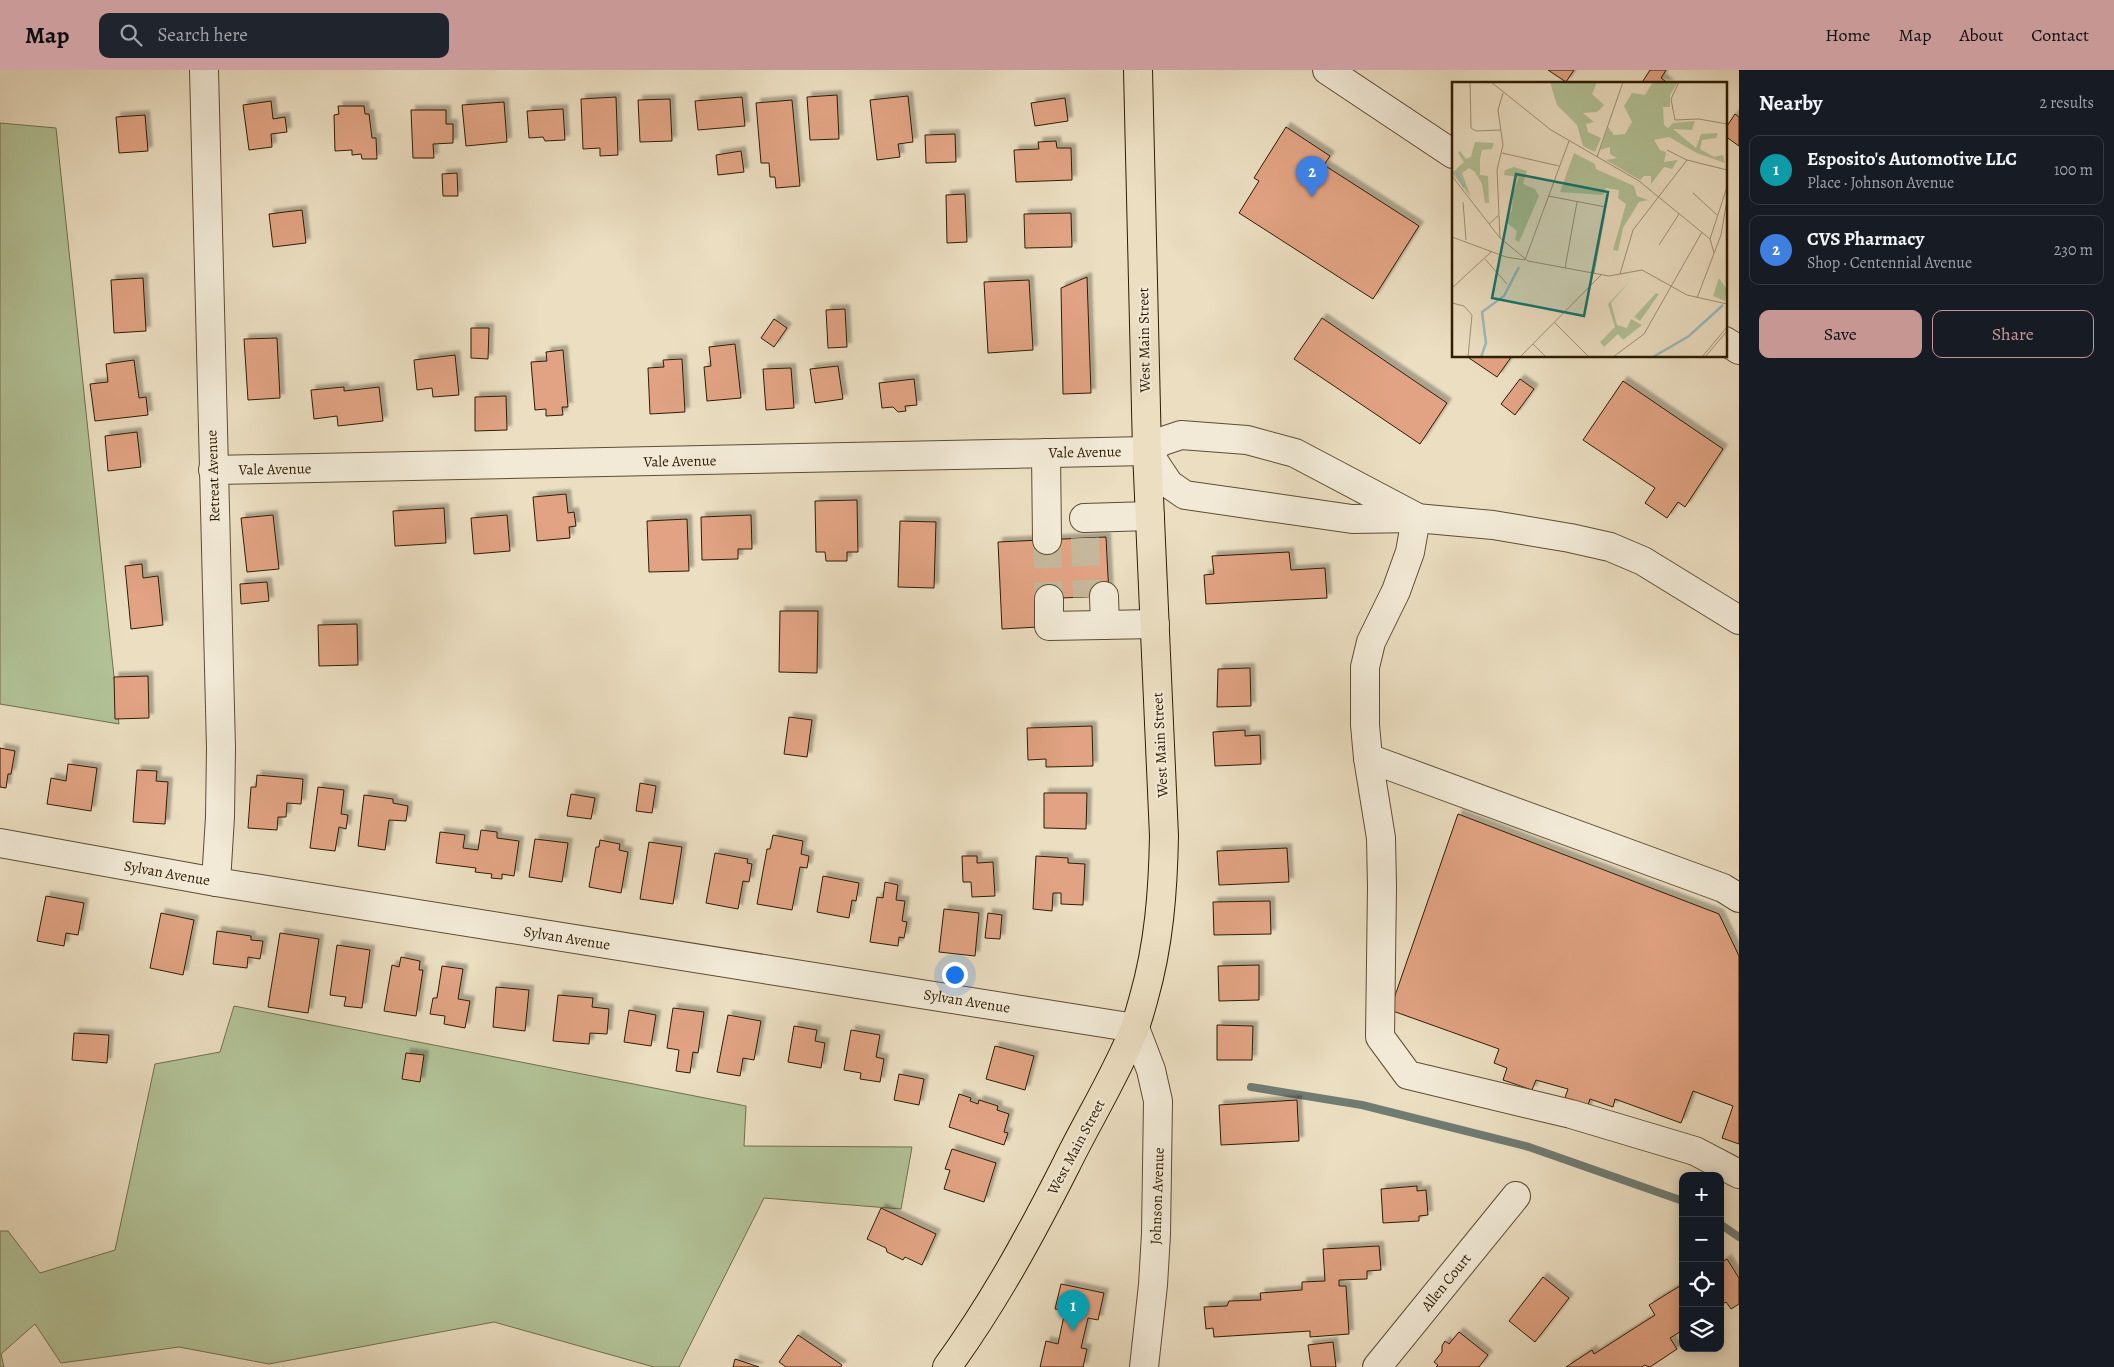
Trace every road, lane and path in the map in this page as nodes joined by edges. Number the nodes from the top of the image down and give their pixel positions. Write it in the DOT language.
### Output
graph roads {
  1 [pos="204,70"];
  2 [pos="1138,70"];
  3 [pos="1327,70"];
  4 [pos="1452,153"];
  5 [pos="1726,342"];
  6 [pos="1739,350"];
  7 [pos="1147,451"];
  8 [pos="1046,453"];
  9 [pos="213,470"];
  10 [pos="1150,516"];
  11 [pos="1416,518"];
  12 [pos="1096,596"];
  13 [pos="1049,599"];
  14 [pos="1735,609"];
  15 [pos="1155,624"];
  16 [pos="1096,625"];
  17 [pos="1368,758"];
  18 [pos="0,843"];
  19 [pos="216,882"];
  20 [pos="1739,898"];
  21 [pos="1135,1028"];
  22 [pos="1739,1174"];
  23 [pos="1516,1196"];
  24 [pos="947,1367"];
  25 [pos="1144,1367"];
  26 [pos="1377,1367"];
  1 -- 9 [label="street, Retreat Avenue"];
  2 -- 7 [label="main road, West Main Street"];
  3 -- 4 [label="street"];
  5 -- 6 [label="street"];
  7 -- 8 [label="street, Vale Avenue"];
  7 -- 10 [label="main road, West Main Street"];
  7 -- 11 [label="street"];
  7 -- 11 [label="street"];
  8 -- 9 [label="street, Vale Avenue"];
  8 -- 10 [label="street"];
  9 -- 19 [label="street, Retreat Avenue"];
  10 -- 15 [label="main road, West Main Street"];
  11 -- 14 [label="street"];
  11 -- 17 [label="street"];
  12 -- 16 [label="street"];
  13 -- 16 [label="street"];
  15 -- 16 [label="street"];
  15 -- 21 [label="main road, West Main Street"];
  17 -- 20 [label="street"];
  17 -- 22 [label="street"];
  18 -- 19 [label="street, Sylvan Avenue"];
  19 -- 21 [label="street, Sylvan Avenue"];
  21 -- 24 [label="main road, West Main Street"];
  21 -- 25 [label="street, Johnson Avenue"];
  23 -- 26 [label="street, Allen Court"];
}
